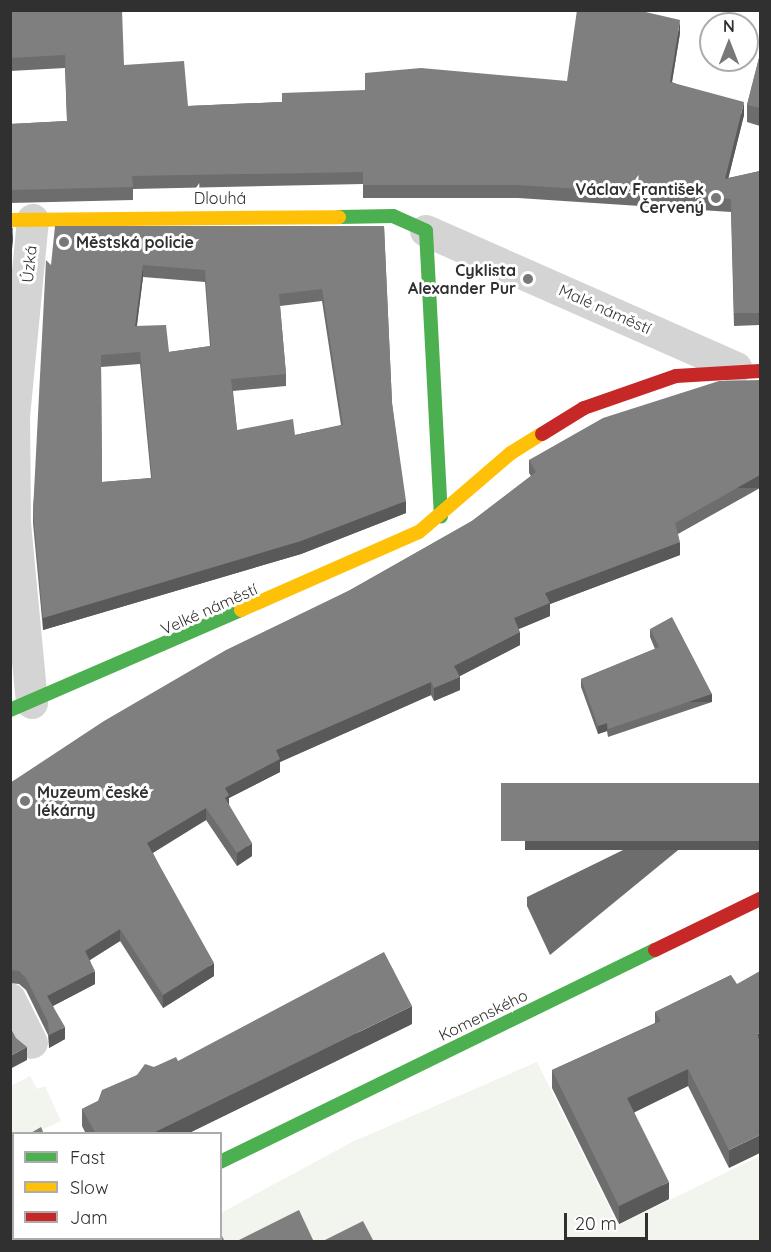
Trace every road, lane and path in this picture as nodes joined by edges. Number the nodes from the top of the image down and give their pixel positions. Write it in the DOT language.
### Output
graph roads {
  1 [pos="22,220"];
  2 [pos="426,231"];
  3 [pos="748,370"];
  4 [pos="12,418"];
  5 [pos="441,517"];
  6 [pos="419,532"];
  7 [pos="21,707"];
  8 [pos="760,899"];
  9 [pos="10,999"];
  10 [pos="32,1043"];
  11 [pos="222,1161"];
  1 -- 2 [label="street, Dlouhá"];
  1 -- 4 [label="street, Úzká"];
  2 -- 3 [label="street, Malé náměstí"];
  2 -- 5 [label="street"];
  3 -- 5 [label="street, Malé náměstí"];
  4 -- 7 [label="street, Úzká"];
  5 -- 6 [label="street, Malé náměstí"];
  6 -- 7 [label="street, Velké náměstí"];
  8 -- 11 [label="street, Komenského"];
  9 -- 10 [label="street"];
}
